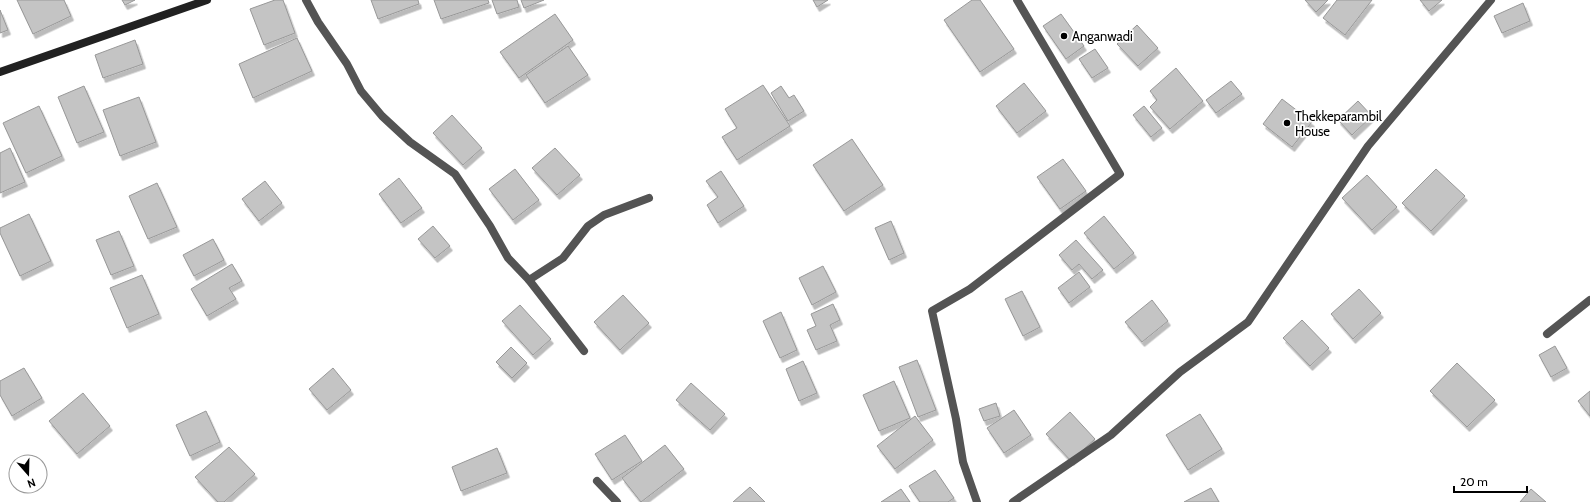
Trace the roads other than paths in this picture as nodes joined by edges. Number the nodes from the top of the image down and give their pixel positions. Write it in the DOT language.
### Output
graph roads {
  1 [pos="207,0"];
  2 [pos="306,0"];
  3 [pos="1017,0"];
  4 [pos="1491,0"];
  5 [pos="0,72"];
  6 [pos="649,198"];
  7 [pos="529,280"];
  8 [pos="1590,300"];
  9 [pos="1547,334"];
  10 [pos="584,351"];
  11 [pos="597,481"];
  12 [pos="617,502"];
  13 [pos="977,502"];
  14 [pos="1013,502"];
  1 -- 5 [label="main road"];
  2 -- 7 [label="street"];
  3 -- 13 [label="street"];
  4 -- 14 [label="street"];
  6 -- 7 [label="street"];
  7 -- 10 [label="street"];
  8 -- 9 [label="street"];
  11 -- 12 [label="street"];
}
